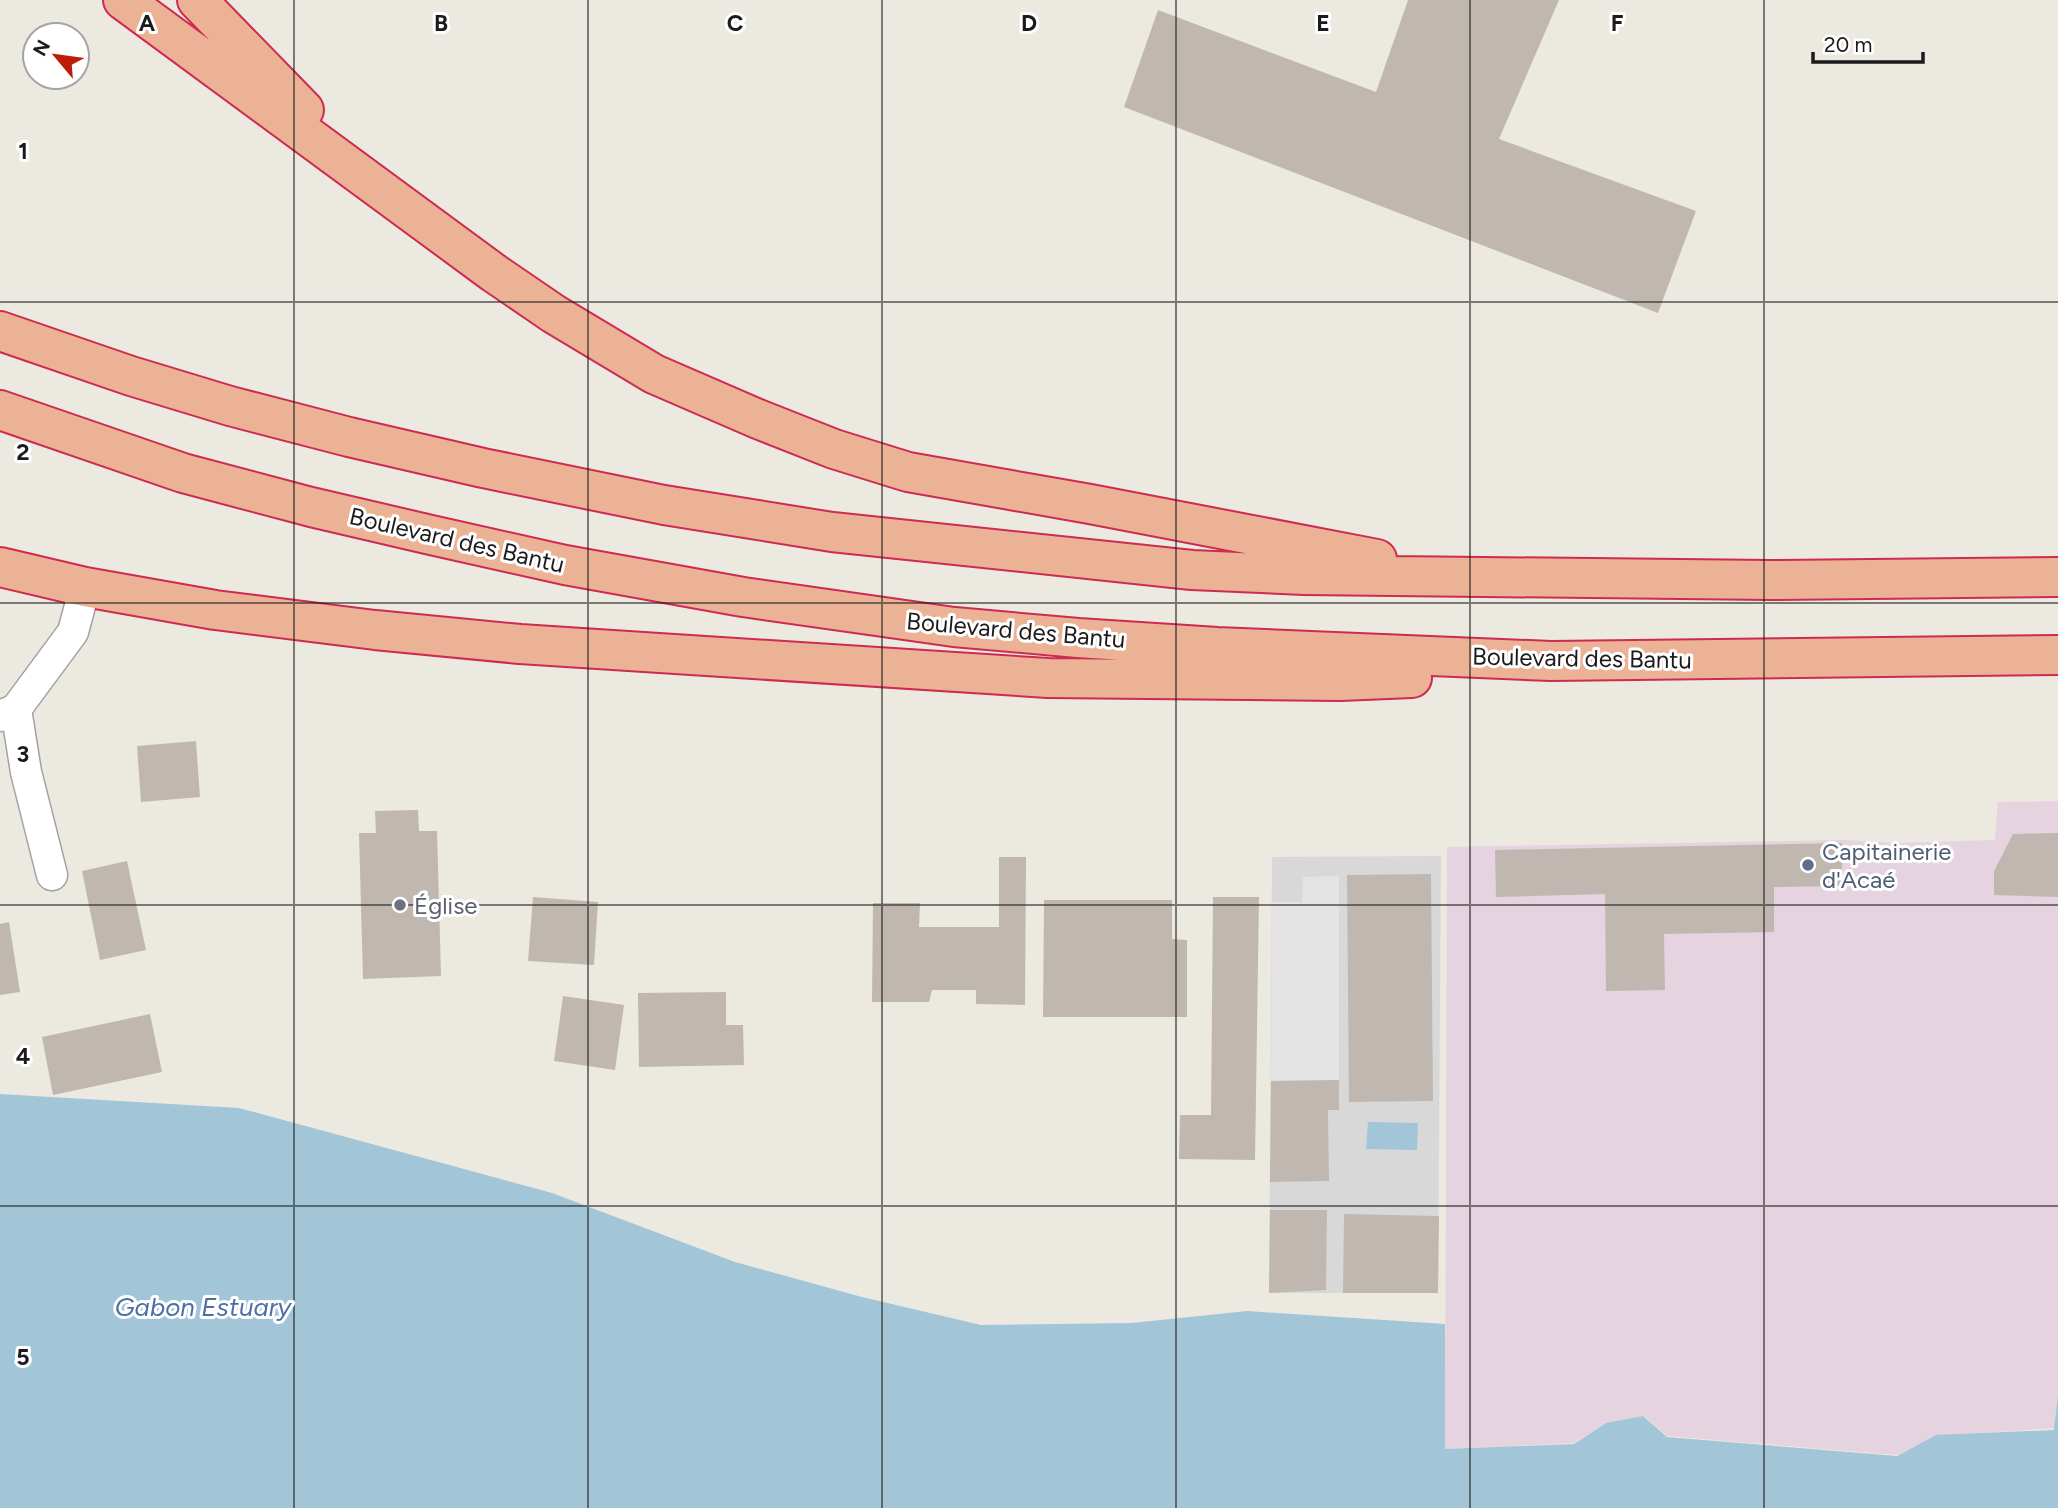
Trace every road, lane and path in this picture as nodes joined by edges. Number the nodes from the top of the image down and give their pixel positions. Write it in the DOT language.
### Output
graph roads {
  1 [pos="122,0"];
  2 [pos="197,0"];
  3 [pos="368,178"];
  4 [pos="0,331"];
  5 [pos="0,410"];
  6 [pos="0,567"];
  7 [pos="1472,577"];
  8 [pos="2058,577"];
  9 [pos="85,587"];
  10 [pos="2058,655"];
  11 [pos="1551,661"];
  12 [pos="8,713"];
  13 [pos="52,875"];
  1 -- 3 [label="highway"];
  2 -- 3 [label="highway"];
  3 -- 7 [label="highway"];
  4 -- 7 [label="highway"];
  5 -- 11 [label="highway, Boulevard des Bantu"];
  6 -- 9 [label="highway"];
  7 -- 8 [label="highway"];
  9 -- 11 [label="highway"];
  9 -- 12 [label="street"];
  10 -- 11 [label="highway, Boulevard des Bantu"];
  12 -- 13 [label="street"];
}
